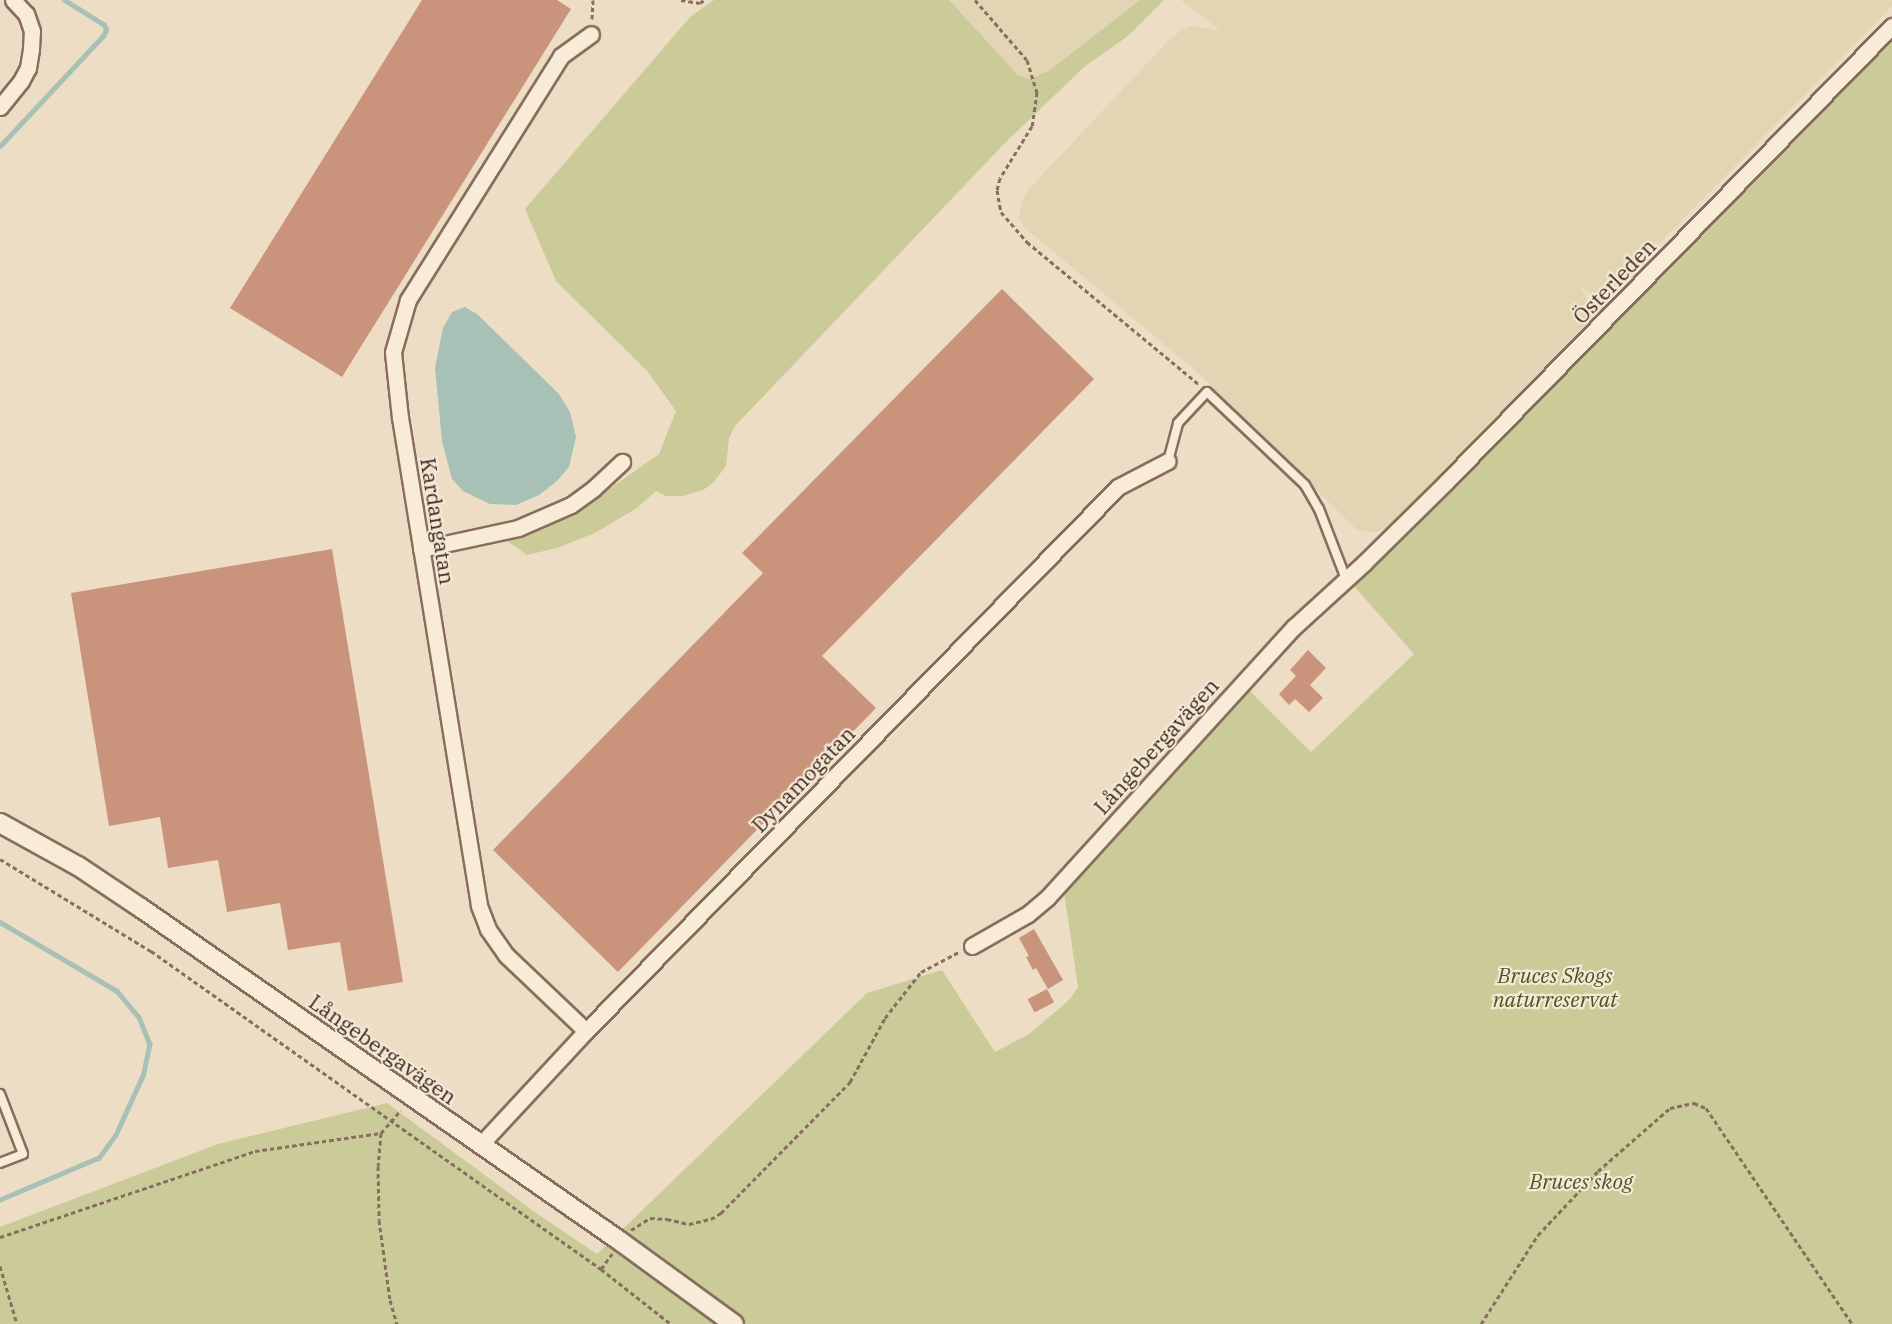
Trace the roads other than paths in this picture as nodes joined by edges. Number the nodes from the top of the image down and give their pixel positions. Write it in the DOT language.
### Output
graph roads {
  1 [pos="13,0"];
  2 [pos="1892,26"];
  3 [pos="591,34"];
  4 [pos="0,107"];
  5 [pos="1167,460"];
  6 [pos="622,462"];
  7 [pos="421,549"];
  8 [pos="1364,563"];
  9 [pos="1346,579"];
  10 [pos="0,823"];
  11 [pos="972,946"];
  12 [pos="586,1031"];
  13 [pos="0,1094"];
  14 [pos="481,1144"];
  15 [pos="0,1163"];
  16 [pos="724,1321"];
  1 -- 4 [label="street"];
  2 -- 8 [label="street, Österleden"];
  3 -- 7 [label="street, Kardangatan"];
  5 -- 9 [label="lane"];
  5 -- 12 [label="street, Dynamogatan"];
  6 -- 7 [label="street"];
  7 -- 12 [label="street, Kardangatan"];
  8 -- 9 [label="street, Långebergavägen"];
  9 -- 11 [label="street, Långebergavägen"];
  10 -- 14 [label="street, Långebergavägen"];
  12 -- 14 [label="street, Dynamogatan"];
  13 -- 15 [label="lane"];
  14 -- 16 [label="street, Långebergavägen"];
}
